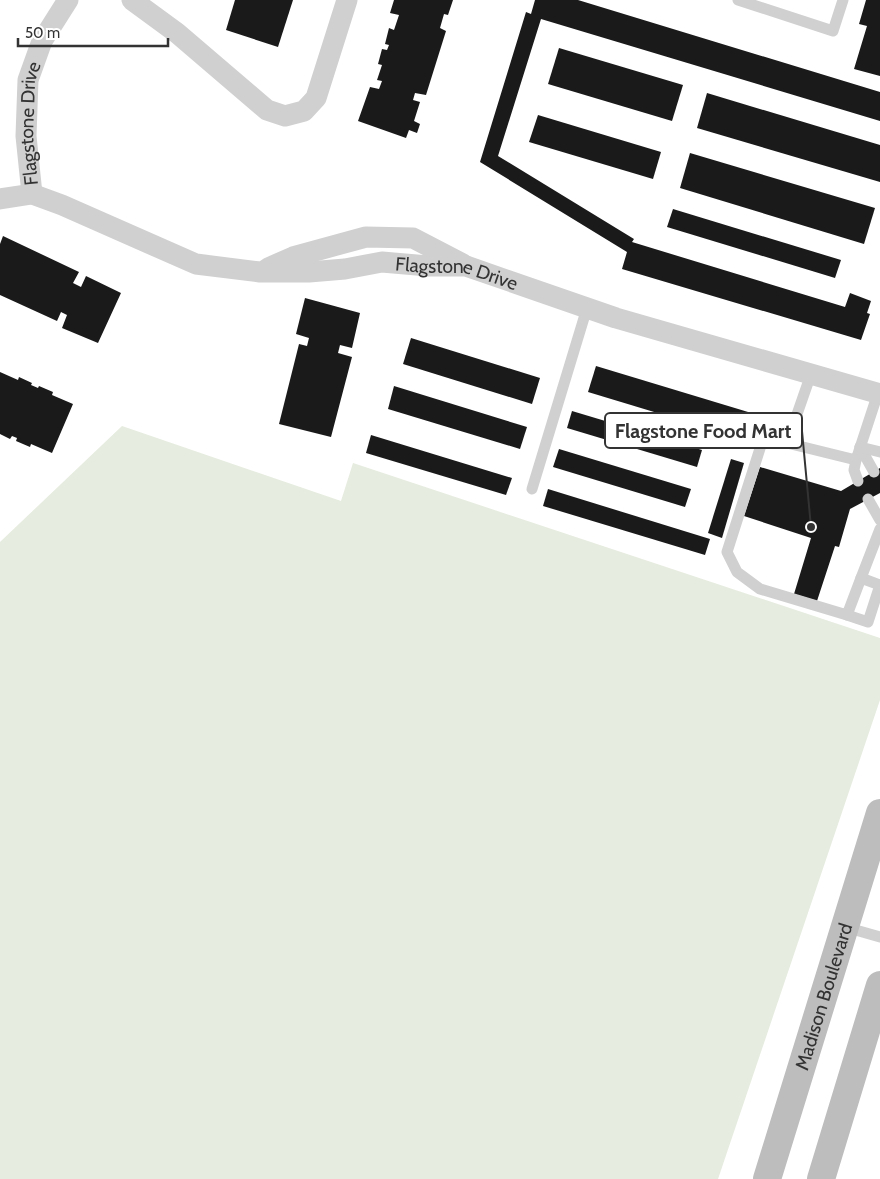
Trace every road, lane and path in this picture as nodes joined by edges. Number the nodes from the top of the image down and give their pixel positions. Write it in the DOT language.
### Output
graph roads {
  1 [pos="68,0"];
  2 [pos="132,0"];
  3 [pos="347,0"];
  4 [pos="738,0"];
  5 [pos="843,0"];
  6 [pos="32,194"];
  7 [pos="0,199"];
  8 [pos="587,308"];
  9 [pos="811,374"];
  10 [pos="879,391"];
  11 [pos="787,443"];
  12 [pos="860,447"];
  13 [pos="880,452"];
  14 [pos="856,460"];
  15 [pos="874,472"];
  16 [pos="858,481"];
  17 [pos="532,489"];
  18 [pos="868,499"];
  19 [pos="880,520"];
  20 [pos="880,529"];
  21 [pos="860,578"];
  22 [pos="880,585"];
  23 [pos="847,615"];
  24 [pos="880,813"];
  25 [pos="845,927"];
  26 [pos="880,937"];
  27 [pos="880,985"];
  28 [pos="767,1179"];
  29 [pos="821,1179"];
  1 -- 6 [label="street, Flagstone Drive"];
  2 -- 3 [label="street"];
  4 -- 5 [label="lane"];
  6 -- 7 [label="street, Flagstone Drive"];
  6 -- 8 [label="street, Flagstone Drive"];
  8 -- 9 [label="street, Flagstone Drive"];
  8 -- 17 [label="lane"];
  9 -- 10 [label="street, Flagstone Drive"];
  9 -- 11 [label="lane"];
  10 -- 12 [label="lane"];
  11 -- 14 [label="lane"];
  11 -- 23 [label="lane"];
  12 -- 13 [label="lane"];
  12 -- 14 [label="lane"];
  12 -- 15 [label="lane"];
  14 -- 16 [label="lane"];
  18 -- 19 [label="lane"];
  20 -- 21 [label="lane"];
  21 -- 22 [label="lane"];
  21 -- 23 [label="lane"];
  22 -- 23 [label="lane"];
  24 -- 25 [label="main road, Madison Boulevard"];
  25 -- 26 [label="lane"];
  25 -- 28 [label="main road, Madison Boulevard"];
  27 -- 29 [label="main road"];
}
